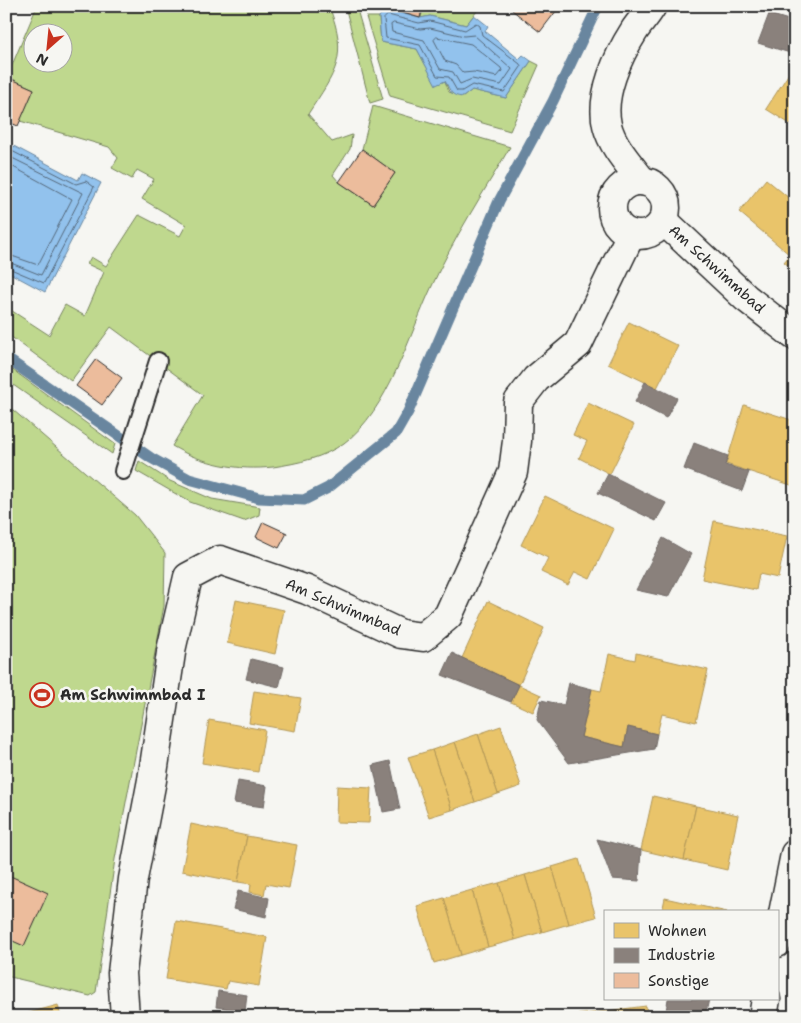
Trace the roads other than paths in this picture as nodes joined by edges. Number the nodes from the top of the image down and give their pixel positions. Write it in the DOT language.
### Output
graph roads {
  1 [pos="652,6"];
  2 [pos="642,181"];
  3 [pos="664,221"];
  4 [pos="631,234"];
  5 [pos="795,336"];
  6 [pos="158,361"];
  7 [pos="124,467"];
  8 [pos="793,868"];
  9 [pos="778,938"];
  10 [pos="766,1000"];
  11 [pos="125,1017"];
  12 [pos="763,1017"];
  1 -- 2 [label="street"];
  2 -- 3 [label="street"];
  2 -- 4 [label="street"];
  3 -- 4 [label="street"];
  3 -- 5 [label="street, Am Schwimmbad"];
  4 -- 11 [label="street, Am Schwimmbad"];
  6 -- 7 [label="lane"];
  8 -- 9 [label="street"];
  10 -- 12 [label="street"];
}
